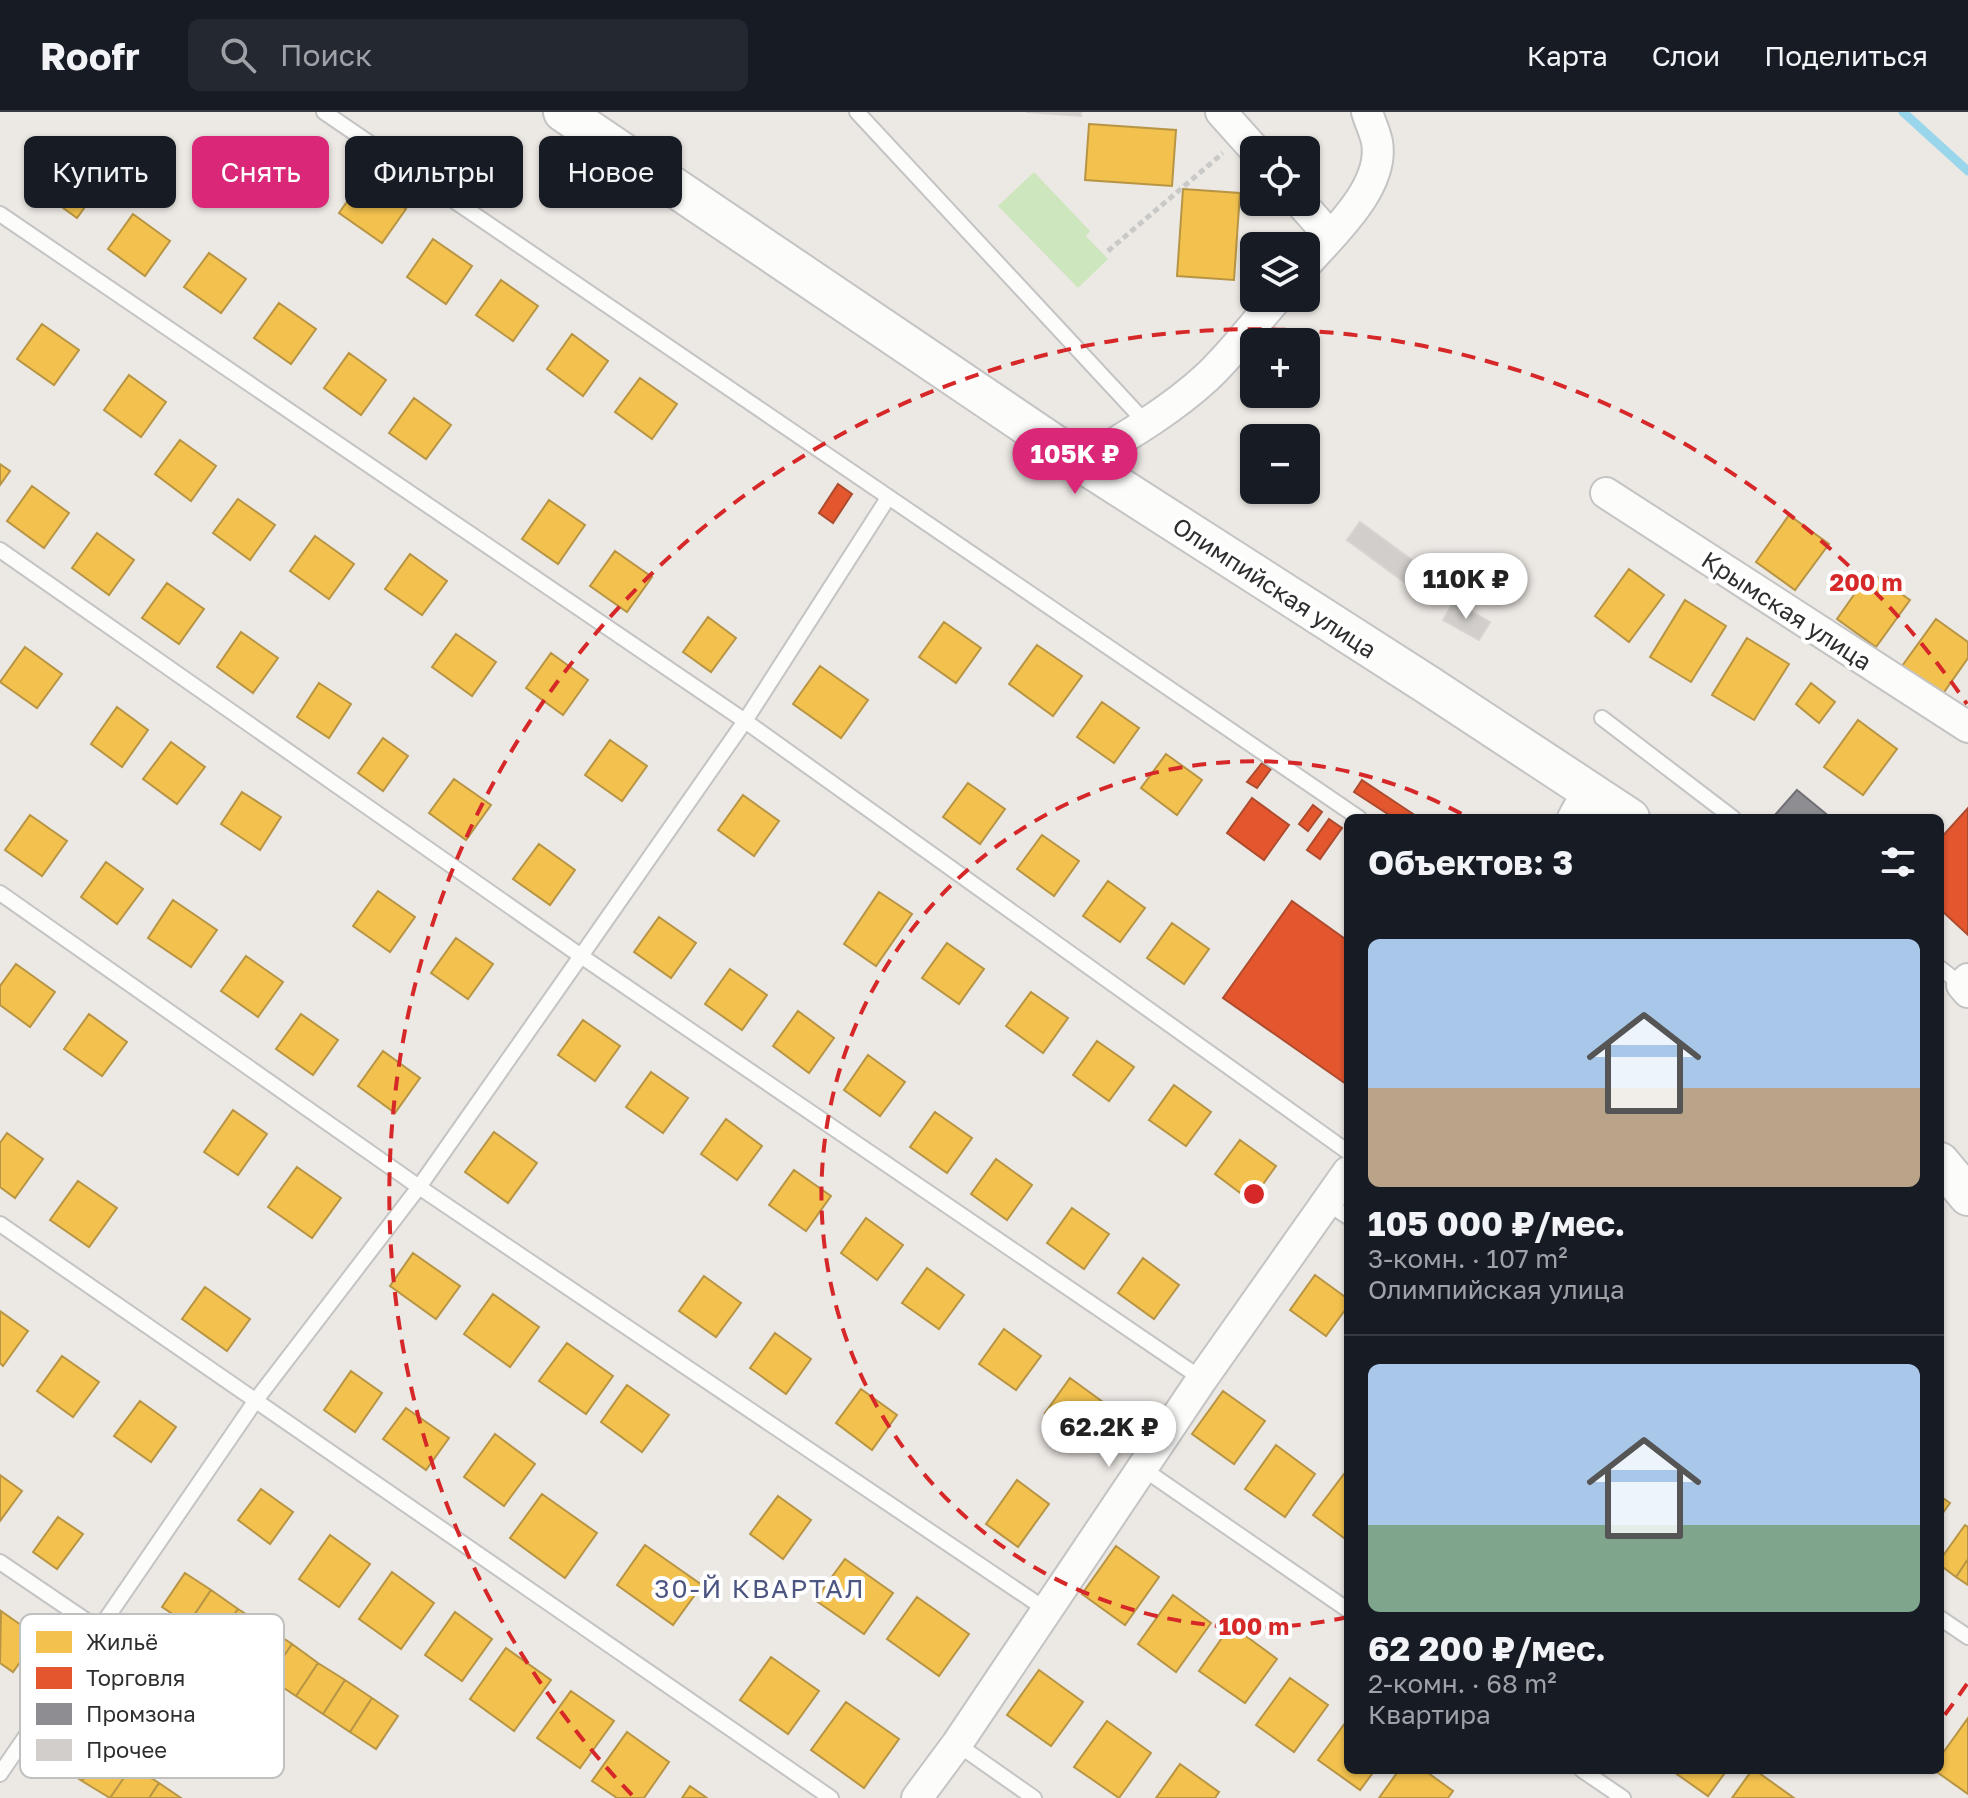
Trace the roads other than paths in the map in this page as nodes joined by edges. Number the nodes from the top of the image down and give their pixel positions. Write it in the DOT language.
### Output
graph roads {
  1 [pos="324,112"];
  2 [pos="563,112"];
  3 [pos="857,112"];
  4 [pos="1221,112"];
  5 [pos="1367,112"];
  6 [pos="1243,136"];
  7 [pos="0,214"];
  8 [pos="1312,216"];
  9 [pos="1330,236"];
  10 [pos="1320,248"];
  11 [pos="1265,312"];
  12 [pos="1147,424"];
  13 [pos="1082,463"];
  14 [pos="1606,493"];
  15 [pos="888,498"];
  16 [pos="0,550"];
  17 [pos="1602,718"];
  18 [pos="745,721"];
  19 [pos="1968,727"];
  20 [pos="1581,804"];
  21 [pos="1353,814"];
  22 [pos="1616,814"];
  23 [pos="1729,814"];
  24 [pos="0,893"];
  25 [pos="581,956"];
  26 [pos="1344,1149"];
  27 [pos="1944,1167"];
  28 [pos="419,1187"];
  29 [pos="1344,1187"];
  30 [pos="1968,1196"];
  31 [pos="1338,1210"];
  32 [pos="0,1224"];
  33 [pos="1202,1379"];
  34 [pos="256,1400"];
  35 [pos="1142,1468"];
  36 [pos="0,1562"];
  37 [pos="1344,1607"];
  38 [pos="1048,1612"];
  39 [pos="76,1614"];
  40 [pos="111,1614"];
  41 [pos="1944,1621"];
  42 [pos="1968,1637"];
  43 [pos="957,1744"];
  44 [pos="20,1745"];
  45 [pos="0,1774"];
  46 [pos="1588,1774"];
  47 [pos="831,1798"];
  48 [pos="917,1798"];
  49 [pos="1034,1798"];
  50 [pos="1623,1798"];
  1 -- 15 [label="lane"];
  2 -- 13 [label="street, Олимпийская улица"];
  3 -- 12 [label="lane"];
  4 -- 6 [label="street"];
  5 -- 9 [label="street"];
  7 -- 18 [label="lane"];
  8 -- 9 [label="street"];
  9 -- 10 [label="street"];
  11 -- 12 [label="street"];
  12 -- 13 [label="street"];
  13 -- 20 [label="street, Олимпийская улица"];
  14 -- 19 [label="street, Крымская улица"];
  15 -- 18 [label="lane"];
  15 -- 21 [label="lane"];
  16 -- 25 [label="lane"];
  17 -- 23 [label="lane"];
  18 -- 25 [label="lane"];
  18 -- 26 [label="lane"];
  20 -- 22 [label="street, Олимпийская улица"];
  24 -- 28 [label="lane"];
  25 -- 28 [label="lane"];
  25 -- 33 [label="lane"];
  27 -- 30 [label="street"];
  28 -- 34 [label="lane"];
  28 -- 38 [label="lane"];
  29 -- 31 [label="street"];
  31 -- 33 [label="street"];
  32 -- 34 [label="lane"];
  33 -- 35 [label="street"];
  34 -- 40 [label="lane"];
  34 -- 47 [label="lane"];
  35 -- 37 [label="lane"];
  35 -- 38 [label="street"];
  36 -- 39 [label="lane"];
  38 -- 43 [label="street"];
  41 -- 42 [label="lane"];
  43 -- 48 [label="street"];
  43 -- 49 [label="lane"];
  44 -- 45 [label="lane"];
  46 -- 50 [label="lane"];
}
